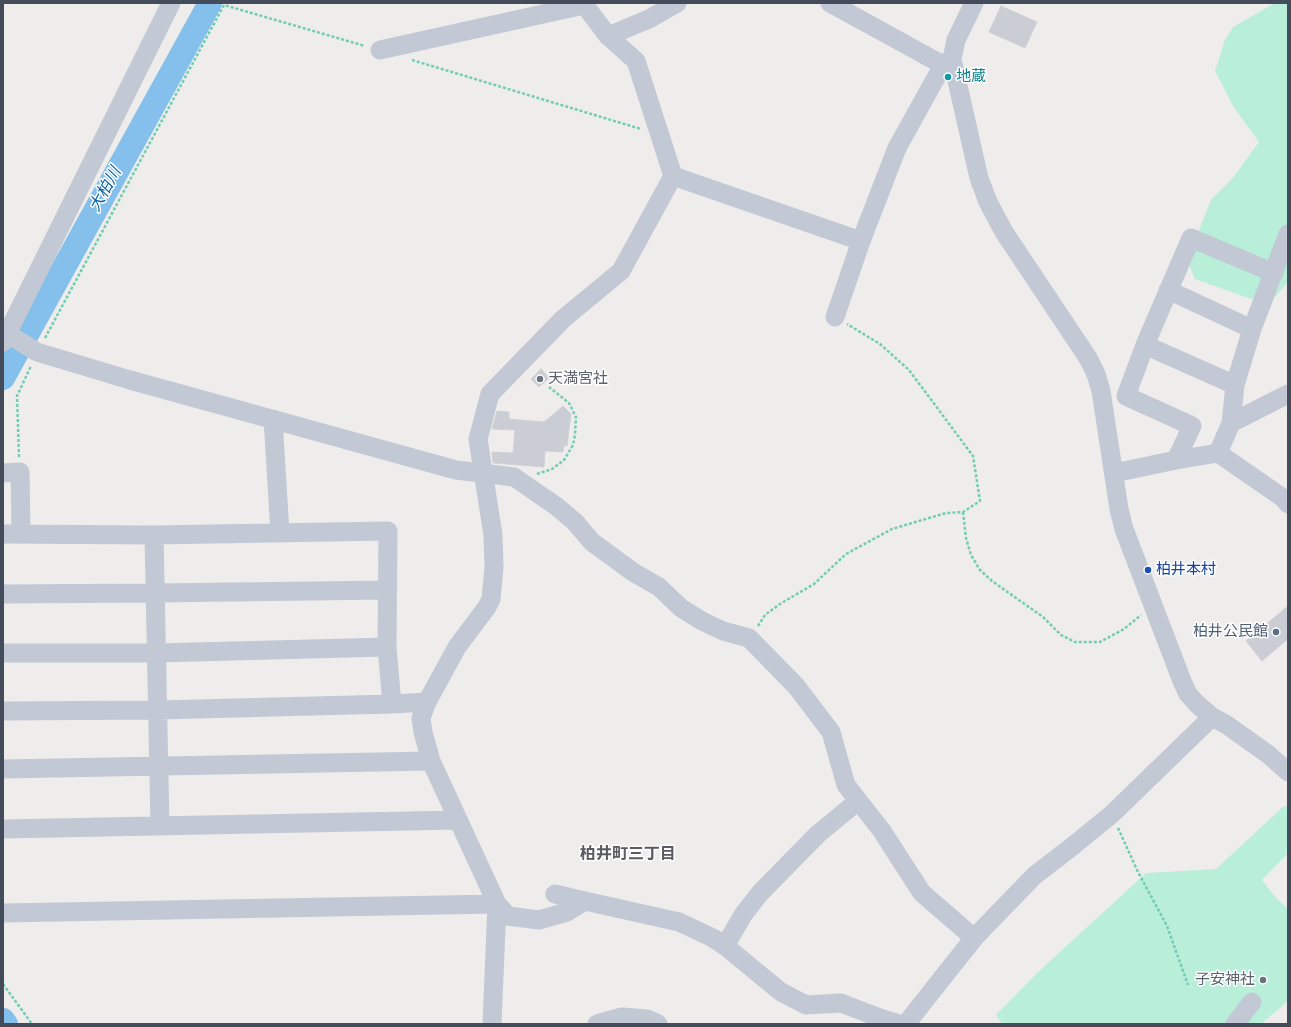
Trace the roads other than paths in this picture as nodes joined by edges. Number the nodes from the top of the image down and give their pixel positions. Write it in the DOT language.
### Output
graph roads {
  1 [pos="171,3"];
  2 [pos="678,3"];
  3 [pos="830,3"];
  4 [pos="974,3"];
  5 [pos="583,4"];
  6 [pos="608,36"];
  7 [pos="380,50"];
  8 [pos="948,62"];
  9 [pos="673,176"];
  10 [pos="1288,234"];
  11 [pos="861,241"];
  12 [pos="1274,273"];
  13 [pos="1168,290"];
  14 [pos="835,317"];
  15 [pos="1252,329"];
  16 [pos="4,336"];
  17 [pos="1145,346"];
  18 [pos="1235,385"];
  19 [pos="1288,394"];
  20 [pos="273,419"];
  21 [pos="1231,423"];
  22 [pos="1218,453"];
  23 [pos="1176,460"];
  24 [pos="11,472"];
  25 [pos="1114,473"];
  26 [pos="483,474"];
  27 [pos="1288,504"];
  28 [pos="280,533"];
  29 [pos="12,534"];
  30 [pos="154,535"];
  31 [pos="388,590"];
  32 [pos="155,593"];
  33 [pos="3,594"];
  34 [pos="387,647"];
  35 [pos="3,653"];
  36 [pos="156,653"];
  37 [pos="427,702"];
  38 [pos="392,704"];
  39 [pos="158,710"];
  40 [pos="3,711"];
  41 [pos="1212,717"];
  42 [pos="432,761"];
  43 [pos="158,765"];
  44 [pos="3,769"];
  45 [pos="1288,772"];
  46 [pos="858,801"];
  47 [pos="458,820"];
  48 [pos="160,826"];
  49 [pos="3,829"];
  50 [pos="555,894"];
  51 [pos="586,900"];
  52 [pos="497,904"];
  53 [pos="3,913"];
  54 [pos="974,938"];
  55 [pos="725,946"];
  56 [pos="1252,1002"];
  57 [pos="492,1024"];
  58 [pos="597,1024"];
  59 [pos="658,1024"];
  60 [pos="900,1024"];
  61 [pos="906,1024"];
  62 [pos="1235,1024"];
  1 -- 16 [label="street"];
  2 -- 6 [label="street"];
  3 -- 8 [label="street"];
  4 -- 8 [label="street"];
  5 -- 6 [label="street"];
  5 -- 7 [label="street"];
  6 -- 9 [label="street"];
  8 -- 11 [label="street"];
  8 -- 25 [label="street"];
  9 -- 11 [label="street"];
  9 -- 26 [label="street"];
  10 -- 12 [label="street"];
  11 -- 14 [label="street"];
  12 -- 13 [label="street"];
  12 -- 15 [label="street"];
  13 -- 15 [label="street"];
  13 -- 17 [label="street"];
  15 -- 18 [label="street"];
  16 -- 20 [label="street"];
  17 -- 18 [label="street"];
  17 -- 23 [label="street"];
  18 -- 21 [label="street"];
  19 -- 21 [label="street"];
  20 -- 26 [label="street"];
  20 -- 28 [label="street"];
  21 -- 22 [label="street"];
  22 -- 23 [label="street"];
  22 -- 27 [label="street"];
  23 -- 25 [label="street"];
  24 -- 29 [label="street"];
  25 -- 41 [label="street"];
  26 -- 37 [label="street"];
  26 -- 46 [label="street"];
  28 -- 30 [label="street"];
  28 -- 31 [label="street"];
  29 -- 30 [label="street"];
  30 -- 32 [label="street"];
  31 -- 32 [label="street"];
  31 -- 34 [label="street"];
  32 -- 33 [label="street"];
  32 -- 36 [label="street"];
  34 -- 36 [label="street"];
  34 -- 38 [label="street"];
  35 -- 36 [label="street"];
  36 -- 39 [label="street"];
  37 -- 38 [label="street"];
  37 -- 42 [label="street"];
  38 -- 39 [label="street"];
  39 -- 40 [label="street"];
  39 -- 43 [label="street"];
  41 -- 45 [label="street"];
  41 -- 54 [label="street"];
  42 -- 43 [label="street"];
  42 -- 47 [label="street"];
  43 -- 44 [label="street"];
  43 -- 48 [label="street"];
  46 -- 54 [label="street"];
  46 -- 55 [label="street"];
  47 -- 48 [label="street"];
  47 -- 52 [label="street"];
  48 -- 49 [label="street"];
  50 -- 51 [label="street"];
  51 -- 52 [label="street"];
  51 -- 55 [label="street"];
  52 -- 53 [label="street"];
  52 -- 57 [label="street"];
  54 -- 61 [label="street"];
  55 -- 60 [label="street"];
  56 -- 62 [label="street"];
  58 -- 59 [label="street"];
}
